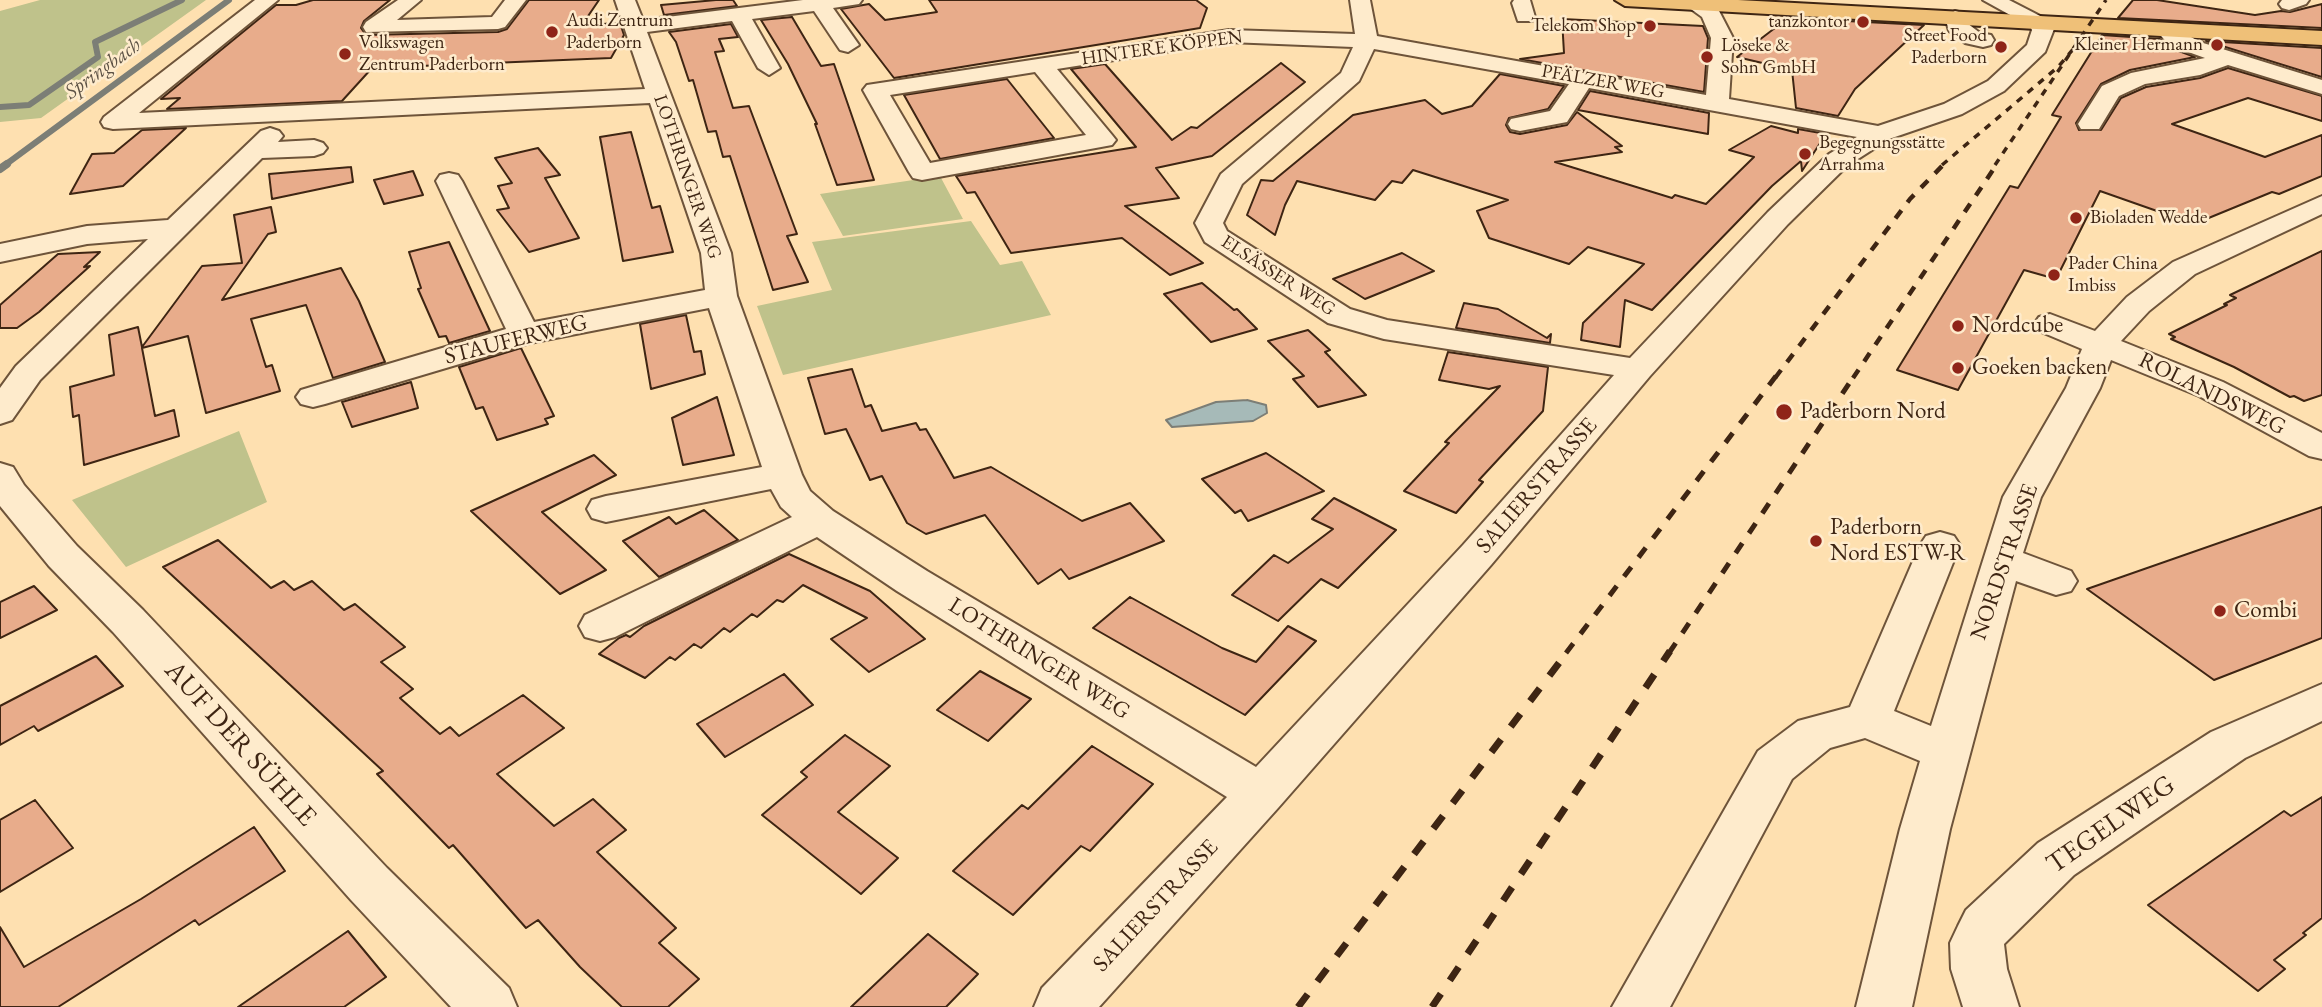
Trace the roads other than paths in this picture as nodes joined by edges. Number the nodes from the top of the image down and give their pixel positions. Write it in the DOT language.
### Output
graph roads {
  1 [pos="268,0"];
  2 [pos="852,0"];
  3 [pos="1360,0"];
  4 [pos="1625,0"];
  5 [pos="1993,0"];
  6 [pos="513,4"];
  7 [pos="820,4"];
  8 [pos="1694,4"];
  9 [pos="403,6"];
  10 [pos="630,13"];
  11 [pos="739,14"];
  12 [pos="1955,17"];
  13 [pos="2037,22"];
  14 [pos="2166,29"];
  15 [pos="2322,38"];
  16 [pos="1983,40"];
  17 [pos="1367,41"];
  18 [pos="848,46"];
  19 [pos="2227,58"];
  20 [pos="1041,65"];
  21 [pos="769,68"];
  22 [pos="1584,79"];
  23 [pos="2322,87"];
  24 [pos="660,95"];
  25 [pos="1717,102"];
  26 [pos="1520,124"];
  27 [pos="2090,124"];
  28 [pos="1880,134"];
  29 [pos="314,148"];
  30 [pos="449,181"];
  31 [pos="2322,204"];
  32 [pos="2292,218"];
  33 [pos="176,228"];
  34 [pos="2322,229"];
  35 [pos="2200,233"];
  36 [pos="2232,246"];
  37 [pos="0,253"];
  38 [pos="721,296"];
  39 [pos="2050,324"];
  40 [pos="524,334"];
  41 [pos="2101,343"];
  42 [pos="37,364"];
  43 [pos="0,367"];
  44 [pos="1638,369"];
  45 [pos="313,397"];
  46 [pos="0,413"];
  47 [pos="2322,448"];
  48 [pos="0,475"];
  49 [pos="783,475"];
  50 [pos="606,509"];
  51 [pos="819,520"];
  52 [pos="1940,545"];
  53 [pos="2001,560"];
  54 [pos="2056,581"];
  55 [pos="600,626"];
  56 [pos="2322,701"];
  57 [pos="1867,720"];
  58 [pos="1946,751"];
  59 [pos="1261,794"];
  60 [pos="489,1007"];
  61 [pos="1062,1007"];
  62 [pos="1640,1007"];
  63 [pos="1884,1007"];
  64 [pos="1991,1007"];
  1 -- 24 [label="street"];
  2 -- 7 [label="street"];
  3 -- 17 [label="street"];
  4 -- 8 [label="main road"];
  5 -- 13 [label="street"];
  6 -- 9 [label="street"];
  7 -- 11 [label="street"];
  7 -- 18 [label="street"];
  8 -- 12 [label="main road"];
  8 -- 25 [label="street"];
  10 -- 11 [label="street"];
  10 -- 24 [label="street, LOTHRINGER WEG"];
  11 -- 21 [label="street"];
  12 -- 13 [label="main road"];
  12 -- 16 [label="street"];
  13 -- 14 [label="main road"];
  13 -- 28 [label="street, SALIERSTRASSE"];
  14 -- 15 [label="main road"];
  14 -- 19 [label="street"];
  17 -- 20 [label="street, HINTERE KÖPPEN"];
  17 -- 22 [label="street, PFÄLZER WEG"];
  17 -- 44 [label="street, ELSÄSSER WEG"];
  19 -- 23 [label="street"];
  19 -- 27 [label="street"];
  20 -- 20 [label="street, HINTERE KÖPPEN"];
  22 -- 25 [label="street, PFÄLZER WEG"];
  22 -- 26 [label="street"];
  24 -- 38 [label="street, LOTHRINGER WEG"];
  25 -- 28 [label="street, PFÄLZER WEG"];
  28 -- 44 [label="street, SALIERSTRASSE"];
  29 -- 33 [label="street"];
  30 -- 40 [label="street"];
  31 -- 32 [label="street, NORDSTRASSE"];
  32 -- 34 [label="street"];
  32 -- 36 [label="street, NORDSTRASSE"];
  33 -- 37 [label="street"];
  33 -- 42 [label="street"];
  35 -- 36 [label="street"];
  36 -- 41 [label="street, NORDSTRASSE"];
  38 -- 40 [label="street, STAUFERWEG"];
  38 -- 49 [label="street, LOTHRINGER WEG"];
  39 -- 41 [label="street, ROLANDSWEG"];
  40 -- 45 [label="street, STAUFERWEG"];
  41 -- 47 [label="street, ROLANDSWEG"];
  41 -- 53 [label="street, NORDSTRASSE"];
  42 -- 43 [label="street"];
  42 -- 46 [label="street"];
  44 -- 59 [label="street, SALIERSTRASSE"];
  48 -- 60 [label="street, AUF DER SÜHLE"];
  49 -- 50 [label="street"];
  49 -- 51 [label="street, LOTHRINGER WEG"];
  51 -- 55 [label="street"];
  51 -- 59 [label="street, LOTHRINGER WEG"];
  52 -- 57 [label="street"];
  53 -- 54 [label="street"];
  53 -- 58 [label="street, NORDSTRASSE"];
  56 -- 64 [label="street, TEGELWEG"];
  57 -- 58 [label="street"];
  57 -- 62 [label="street"];
  58 -- 63 [label="street, NORDSTRASSE"];
  59 -- 61 [label="street, SALIERSTRASSE"];
}
